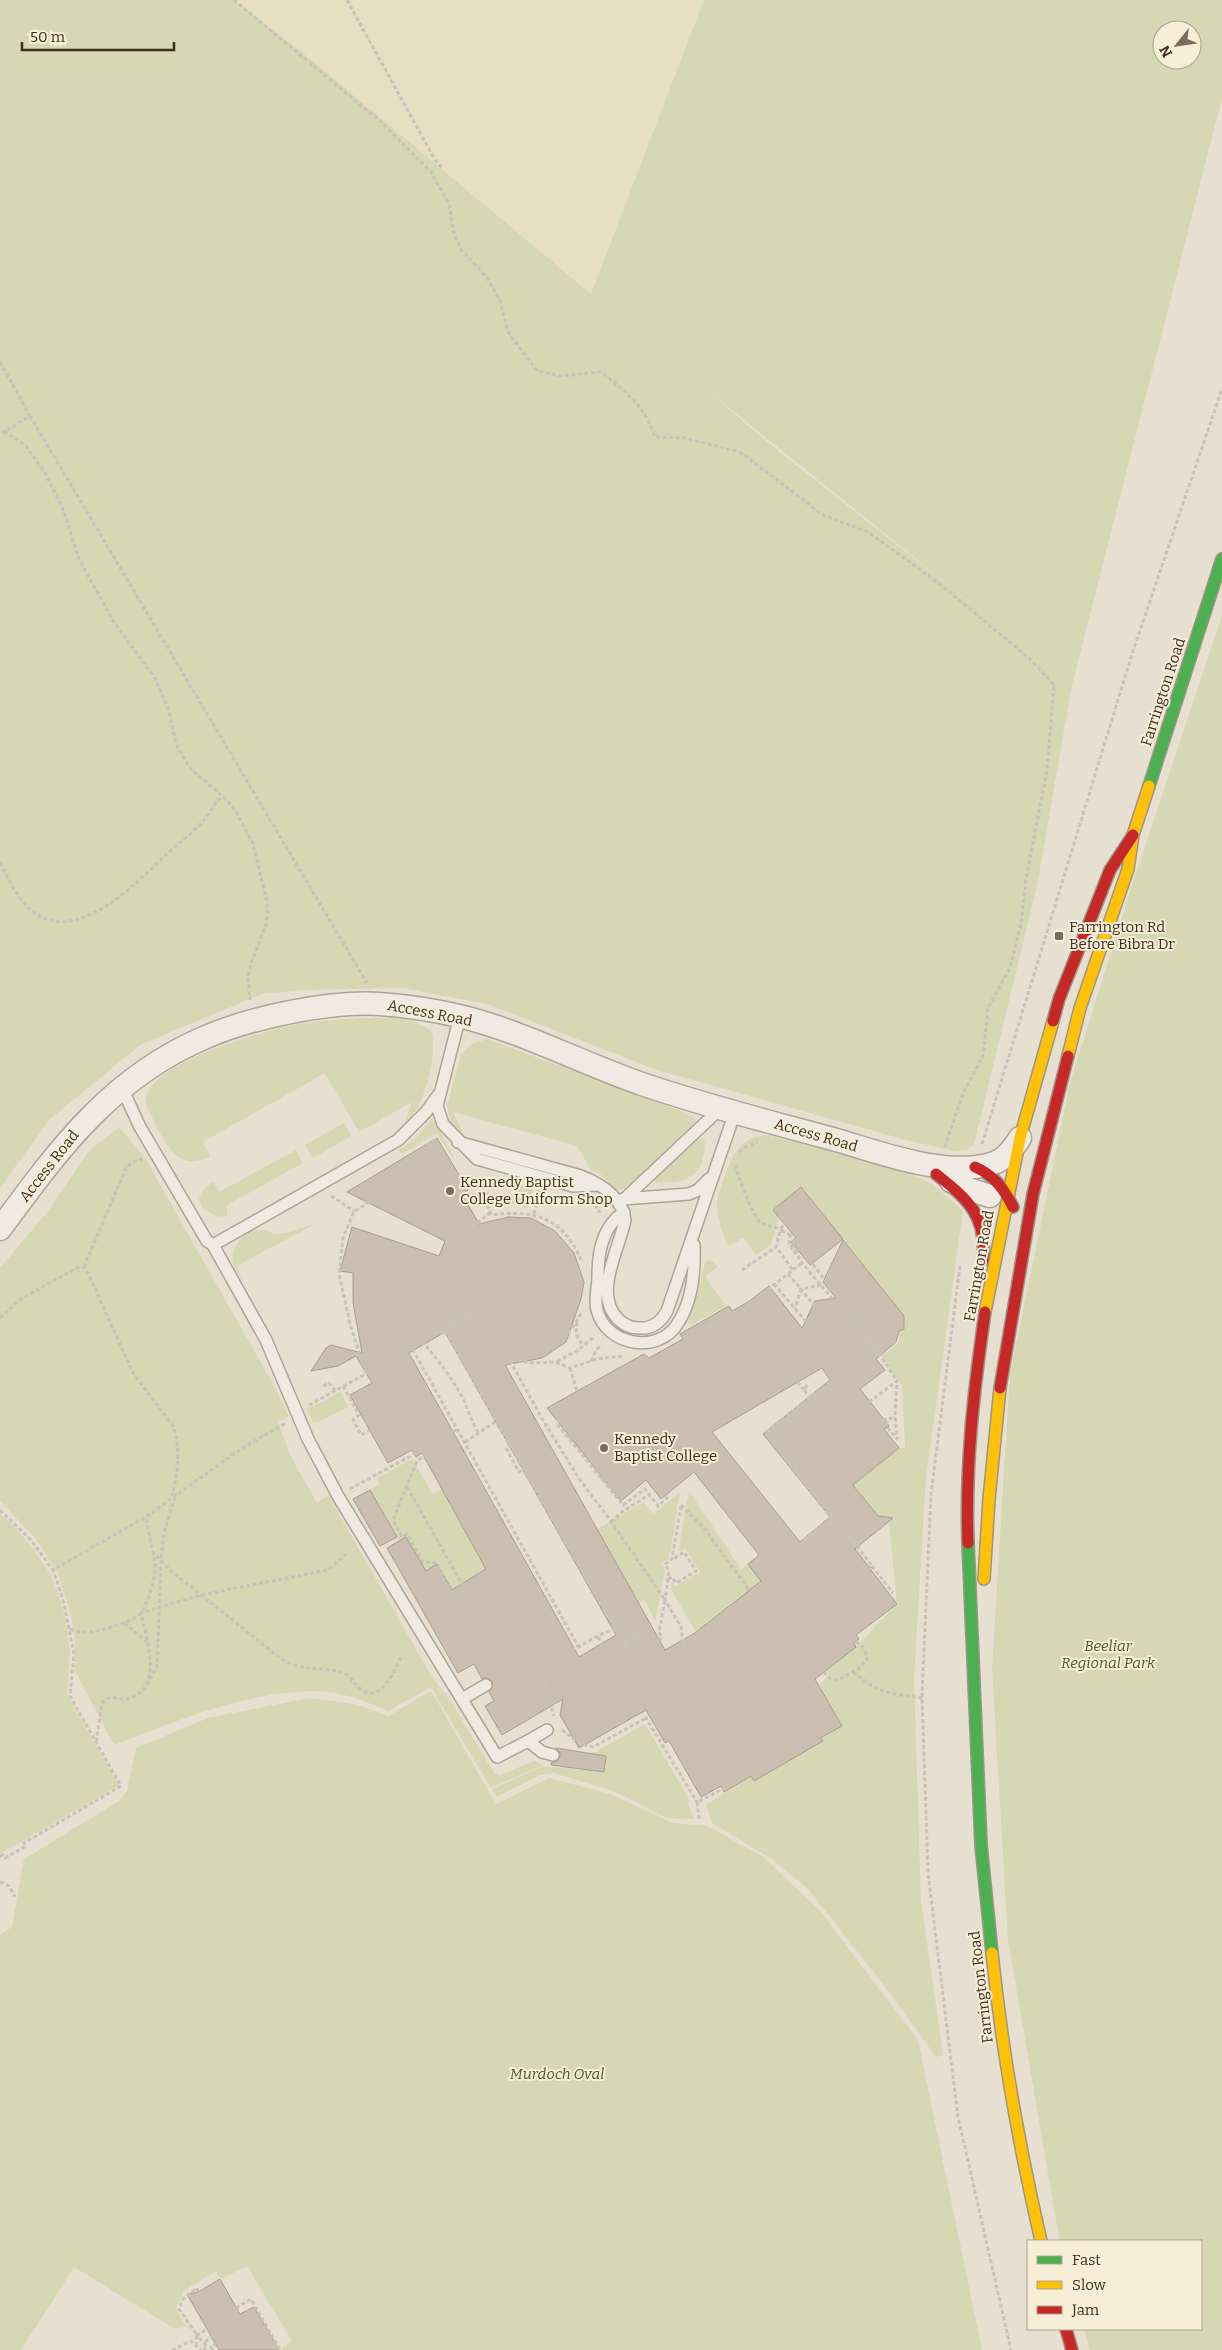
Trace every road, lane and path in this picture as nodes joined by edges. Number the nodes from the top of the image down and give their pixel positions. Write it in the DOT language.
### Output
graph roads {
  1 [pos="234,0"];
  2 [pos="346,0"];
  3 [pos="442,168"];
  4 [pos="0,362"];
  5 [pos="30,416"];
  6 [pos="4,431"];
  7 [pos="0,434"];
  8 [pos="1222,559"];
  9 [pos="223,797"];
  10 [pos="1133,835"];
  11 [pos="0,863"];
  12 [pos="367,984"];
  13 [pos="1087,992"];
  14 [pos="250,1006"];
  15 [pos="460,1016"];
  16 [pos="122,1088"];
  17 [pos="439,1094"];
  18 [pos="728,1110"];
  19 [pos="1020,1138"];
  20 [pos="762,1140"];
  21 [pos="738,1154"];
  22 [pos="735,1161"];
  23 [pos="934,1164"];
  24 [pos="975,1166"];
  25 [pos="126,1168"];
  26 [pos="712,1174"];
  27 [pos="460,1182"];
  28 [pos="541,1186"];
  29 [pos="450,1188"];
  30 [pos="328,1194"];
  31 [pos="998,1197"];
  32 [pos="620,1203"];
  33 [pos="354,1211"];
  34 [pos="490,1213"];
  35 [pos="819,1213"];
  36 [pos="534,1214"];
  37 [pos="784,1224"];
  38 [pos="472,1227"];
  39 [pos="0,1229"];
  40 [pos="782,1230"];
  41 [pos="790,1236"];
  42 [pos="694,1238"];
  43 [pos="794,1243"];
  44 [pos="213,1245"];
  45 [pos="776,1247"];
  46 [pos="799,1250"];
  47 [pos="802,1263"];
  48 [pos="84,1267"];
  49 [pos="584,1268"];
  50 [pos="742,1270"];
  51 [pos="793,1270"];
  52 [pos="788,1274"];
  53 [pos="774,1284"];
  54 [pos="821,1285"];
  55 [pos="801,1289"];
  56 [pos="582,1308"];
  57 [pos="795,1308"];
  58 [pos="743,1309"];
  59 [pos="475,1314"];
  60 [pos="0,1318"];
  61 [pos="578,1319"];
  62 [pos="850,1320"];
  63 [pos="1011,1321"];
  64 [pos="830,1325"];
  65 [pos="493,1326"];
  66 [pos="855,1326"];
  67 [pos="709,1328"];
  68 [pos="446,1330"];
  69 [pos="713,1334"];
  70 [pos="422,1341"];
  71 [pos="589,1342"];
  72 [pos="666,1342"];
  73 [pos="672,1344"];
  74 [pos="826,1345"];
  75 [pos="880,1345"];
  76 [pos="582,1346"];
  77 [pos="412,1348"];
  78 [pos="829,1349"];
  79 [pos="596,1350"];
  80 [pos="401,1352"];
  81 [pos="879,1353"];
  82 [pos="648,1356"];
  83 [pos="602,1358"];
  84 [pos="509,1359"];
  85 [pos="591,1361"];
  86 [pos="556,1362"];
  87 [pos="570,1368"];
  88 [pos="368,1372"];
  89 [pos="846,1375"];
  90 [pos="897,1381"];
  91 [pos="375,1382"];
  92 [pos="807,1385"];
  93 [pos="323,1386"];
  94 [pos="343,1386"];
  95 [pos="335,1390"];
  96 [pos="804,1390"];
  97 [pos="579,1397"];
  98 [pos="810,1398"];
  99 [pos="719,1402"];
  100 [pos="869,1402"];
  101 [pos="310,1404"];
  102 [pos="801,1404"];
  103 [pos="810,1404"];
  104 [pos="799,1413"];
  105 [pos="298,1414"];
  106 [pos="889,1419"];
  107 [pos="495,1422"];
  108 [pos="885,1425"];
  109 [pos="519,1426"];
  110 [pos="370,1430"];
  111 [pos="456,1430"];
  112 [pos="828,1431"];
  113 [pos="479,1434"];
  114 [pos="574,1434"];
  115 [pos="820,1438"];
  116 [pos="527,1439"];
  117 [pos="569,1439"];
  118 [pos="464,1442"];
  119 [pos="426,1445"];
  120 [pos="535,1453"];
  121 [pos="524,1469"];
  122 [pos="608,1475"];
  123 [pos="601,1480"];
  124 [pos="407,1487"];
  125 [pos="966,1491"];
  126 [pos="649,1495"];
  127 [pos="174,1496"];
  128 [pos="338,1496"];
  129 [pos="668,1497"];
  130 [pos="0,1510"];
  131 [pos="147,1516"];
  132 [pos="830,1521"];
  133 [pos="611,1522"];
  134 [pos="834,1530"];
  135 [pos="810,1534"];
  136 [pos="847,1538"];
  137 [pos="152,1551"];
  138 [pos="346,1554"];
  139 [pos="672,1559"];
  140 [pos="160,1560"];
  141 [pos="872,1566"];
  142 [pos="53,1570"];
  143 [pos="668,1579"];
  144 [pos="853,1584"];
  145 [pos="893,1593"];
  146 [pos="201,1595"];
  147 [pos="665,1600"];
  148 [pos="828,1602"];
  149 [pos="159,1608"];
  150 [pos="763,1609"];
  151 [pos="141,1614"];
  152 [pos="124,1623"];
  153 [pos="70,1629"];
  154 [pos="618,1630"];
  155 [pos="490,1632"];
  156 [pos="631,1633"];
  157 [pos="598,1637"];
  158 [pos="621,1638"];
  159 [pos="683,1640"];
  160 [pos="148,1643"];
  161 [pos="602,1644"];
  162 [pos="652,1645"];
  163 [pos="700,1646"];
  164 [pos="580,1648"];
  165 [pos="486,1654"];
  166 [pos="505,1654"];
  167 [pos="626,1654"];
  168 [pos="681,1654"];
  169 [pos="402,1656"];
  170 [pos="854,1672"];
  171 [pos="537,1675"];
  172 [pos="586,1675"];
  173 [pos="579,1678"];
  174 [pos="486,1685"];
  175 [pos="545,1687"];
  176 [pos="143,1689"];
  177 [pos="550,1695"];
  178 [pos="922,1698"];
  179 [pos="462,1699"];
  180 [pos="674,1703"];
  181 [pos="668,1704"];
  182 [pos="646,1718"];
  183 [pos="553,1725"];
  184 [pos="974,1726"];
  185 [pos="528,1741"];
  186 [pos="96,1742"];
  187 [pos="553,1756"];
  188 [pos="723,1789"];
  189 [pos="697,1802"];
  190 [pos="699,1819"];
  191 [pos="0,1856"];
  192 [pos="1,1884"];
  193 [pos="15,1897"];
  194 [pos="1041,2240"];
  195 [pos="198,2292"];
  196 [pos="236,2308"];
  197 [pos="208,2329"];
  198 [pos="1066,2330"];
  199 [pos="197,2335"];
  200 [pos="212,2337"];
  201 [pos="205,2342"];
  202 [pos="216,2344"];
  203 [pos="196,2346"];
  204 [pos="208,2348"];
  205 [pos="172,2350"];
  206 [pos="202,2350"];
  207 [pos="213,2350"];
  208 [pos="280,2350"];
  209 [pos="1072,2350"];
  1 -- 23 [label="path"];
  2 -- 3 [label="path"];
  4 -- 5 [label="path"];
  5 -- 6 [label="path"];
  5 -- 12 [label="path"];
  6 -- 7 [label="path"];
  6 -- 9 [label="path"];
  8 -- 10 [label="main road, Farrington Road"];
  9 -- 11 [label="path"];
  9 -- 14 [label="path"];
  10 -- 13 [label="main road, Farrington Road"];
  10 -- 19 [label="main road, Farrington Road"];
  13 -- 31 [label="main road"];
  13 -- 63 [label="main road, Farrington Road"];
  15 -- 16 [label="street, Access Road"];
  15 -- 17 [label="lane"];
  15 -- 18 [label="street, Access Road"];
  16 -- 39 [label="street, Access Road"];
  16 -- 44 [label="lane"];
  17 -- 32 [label="lane"];
  17 -- 44 [label="lane"];
  18 -- 23 [label="street, Access Road"];
  18 -- 26 [label="lane"];
  18 -- 32 [label="lane"];
  19 -- 24 [label="street, Access Road"];
  19 -- 31 [label="main road, Farrington Road"];
  20 -- 21 [label="path"];
  22 -- 40 [label="path"];
  23 -- 24 [label="street, Access Road"];
  23 -- 31 [label="street, Access Road"];
  23 -- 125 [label="main road"];
  24 -- 31 [label="main road"];
  25 -- 48 [label="path"];
  26 -- 32 [label="lane"];
  26 -- 42 [label="lane"];
  27 -- 29 [label="path"];
  27 -- 33 [label="path"];
  27 -- 34 [label="path"];
  28 -- 36 [label="path"];
  30 -- 33 [label="path"];
  31 -- 63 [label="main road"];
  31 -- 125 [label="main road, Farrington Road"];
  32 -- 42 [label="lane"];
  32 -- 42 [label="lane"];
  33 -- 88 [label="path"];
  34 -- 36 [label="path"];
  34 -- 38 [label="path"];
  35 -- 41 [label="path"];
  36 -- 49 [label="path"];
  37 -- 40 [label="path"];
  40 -- 41 [label="path"];
  40 -- 45 [label="path"];
  41 -- 46 [label="path"];
  43 -- 46 [label="path"];
  44 -- 105 [label="lane"];
  45 -- 50 [label="path"];
  45 -- 51 [label="path"];
  46 -- 47 [label="path"];
  46 -- 75 [label="path"];
  47 -- 51 [label="path"];
  47 -- 54 [label="path"];
  48 -- 60 [label="path"];
  48 -- 127 [label="path"];
  51 -- 52 [label="path"];
  52 -- 53 [label="path"];
  52 -- 55 [label="path"];
  53 -- 57 [label="path"];
  53 -- 58 [label="path"];
  54 -- 55 [label="path"];
  54 -- 62 [label="path"];
  55 -- 57 [label="path"];
  55 -- 64 [label="path"];
  56 -- 61 [label="path"];
  57 -- 74 [label="path"];
  58 -- 67 [label="path"];
  58 -- 96 [label="path"];
  59 -- 68 [label="path"];
  61 -- 76 [label="path"];
  61 -- 84 [label="path"];
  62 -- 64 [label="path"];
  62 -- 66 [label="path"];
  63 -- 184 [label="main road, Farrington Road"];
  64 -- 74 [label="path"];
  65 -- 68 [label="path, bridge"];
  66 -- 74 [label="path"];
  66 -- 78 [label="path"];
  66 -- 81 [label="path"];
  67 -- 69 [label="path"];
  67 -- 73 [label="path"];
  68 -- 80 [label="path, bridge"];
  68 -- 121 [label="path, bridge"];
  70 -- 77 [label="path"];
  70 -- 84 [label="path"];
  70 -- 113 [label="path"];
  71 -- 76 [label="path"];
  72 -- 99 [label="path"];
  74 -- 78 [label="path"];
  75 -- 81 [label="path"];
  75 -- 89 [label="path, bridge"];
  76 -- 86 [label="path"];
  77 -- 80 [label="path"];
  77 -- 111 [label="path"];
  78 -- 98 [label="path"];
  79 -- 85 [label="path"];
  80 -- 88 [label="path"];
  81 -- 90 [label="path"];
  82 -- 97 [label="path"];
  83 -- 85 [label="path"];
  84 -- 86 [label="path"];
  84 -- 133 [label="path"];
  85 -- 87 [label="path"];
  86 -- 87 [label="path"];
  87 -- 97 [label="path"];
  88 -- 91 [label="path"];
  88 -- 94 [label="path"];
  89 -- 103 [label="path, bridge"];
  89 -- 108 [label="path"];
  90 -- 100 [label="path"];
  90 -- 108 [label="path"];
  92 -- 96 [label="path"];
  93 -- 95 [label="path"];
  94 -- 95 [label="path"];
  94 -- 110 [label="path"];
  95 -- 101 [label="path"];
  96 -- 98 [label="path"];
  97 -- 117 [label="path"];
  98 -- 102 [label="path"];
  98 -- 112 [label="path"];
  102 -- 103 [label="path, bridge"];
  102 -- 132 [label="path"];
  103 -- 104 [label="path, bridge"];
  104 -- 115 [label="path"];
  104 -- 136 [label="path, bridge"];
  105 -- 127 [label="path"];
  105 -- 128 [label="lane"];
  106 -- 108 [label="path"];
  107 -- 113 [label="path"];
  109 -- 116 [label="path, bridge"];
  111 -- 118 [label="path"];
  111 -- 119 [label="path"];
  113 -- 118 [label="path"];
  114 -- 117 [label="path"];
  116 -- 120 [label="path"];
  116 -- 121 [label="path"];
  117 -- 123 [label="path"];
  118 -- 164 [label="path"];
  119 -- 124 [label="path"];
  119 -- 128 [label="path"];
  121 -- 158 [label="path, bridge"];
  122 -- 123 [label="path"];
  123 -- 126 [label="path"];
  124 -- 155 [label="path"];
  124 -- 165 [label="path"];
  125 -- 184 [label="main road, Farrington Road"];
  126 -- 129 [label="path"];
  126 -- 133 [label="path"];
  127 -- 131 [label="path"];
  127 -- 140 [label="path"];
  128 -- 179 [label="lane"];
  130 -- 142 [label="path"];
  131 -- 137 [label="path"];
  131 -- 142 [label="path"];
  132 -- 134 [label="path"];
  132 -- 135 [label="path"];
  132 -- 136 [label="path"];
  133 -- 147 [label="path"];
  135 -- 144 [label="path"];
  135 -- 148 [label="path"];
  136 -- 141 [label="path"];
  137 -- 140 [label="path"];
  137 -- 151 [label="path"];
  138 -- 146 [label="path"];
  139 -- 143 [label="path"];
  139 -- 143 [label="path"];
  139 -- 150 [label="path"];
  140 -- 146 [label="path"];
  140 -- 149 [label="path"];
  141 -- 144 [label="path"];
  141 -- 145 [label="path"];
  142 -- 153 [label="path"];
  143 -- 147 [label="path"];
  144 -- 148 [label="path"];
  146 -- 149 [label="path"];
  146 -- 169 [label="path"];
  147 -- 159 [label="path"];
  147 -- 162 [label="path"];
  148 -- 170 [label="path"];
  149 -- 151 [label="path"];
  149 -- 176 [label="path"];
  150 -- 163 [label="path"];
  150 -- 170 [label="path"];
  151 -- 152 [label="path"];
  151 -- 160 [label="path"];
  152 -- 153 [label="path"];
  152 -- 160 [label="path"];
  153 -- 186 [label="path"];
  154 -- 156 [label="path"];
  154 -- 157 [label="path"];
  154 -- 162 [label="path"];
  156 -- 158 [label="path, bridge"];
  156 -- 162 [label="path"];
  157 -- 161 [label="path"];
  157 -- 164 [label="path"];
  158 -- 167 [label="path"];
  159 -- 163 [label="path"];
  159 -- 168 [label="path"];
  160 -- 176 [label="path"];
  163 -- 168 [label="path"];
  164 -- 173 [label="path"];
  166 -- 175 [label="path"];
  168 -- 181 [label="path"];
  170 -- 178 [label="path"];
  171 -- 175 [label="path"];
  172 -- 173 [label="path"];
  173 -- 177 [label="path"];
  174 -- 179 [label="lane"];
  175 -- 177 [label="path"];
  176 -- 186 [label="path"];
  177 -- 183 [label="path"];
  179 -- 185 [label="lane"];
  180 -- 181 [label="path"];
  181 -- 182 [label="path"];
  182 -- 183 [label="path"];
  182 -- 189 [label="path"];
  183 -- 185 [label="lane"];
  184 -- 194 [label="main road, Farrington Road"];
  185 -- 187 [label="lane"];
  186 -- 191 [label="path"];
  188 -- 189 [label="path"];
  189 -- 190 [label="path"];
  192 -- 193 [label="path"];
  195 -- 199 [label="path"];
  196 -- 208 [label="path"];
  197 -- 199 [label="path"];
  198 -- 209 [label="main road"];
  199 -- 201 [label="path"];
  199 -- 203 [label="path"];
  200 -- 201 [label="path"];
  201 -- 204 [label="path"];
  202 -- 207 [label="path"];
  203 -- 205 [label="path"];
  203 -- 206 [label="path"];
  204 -- 206 [label="path"];
}
